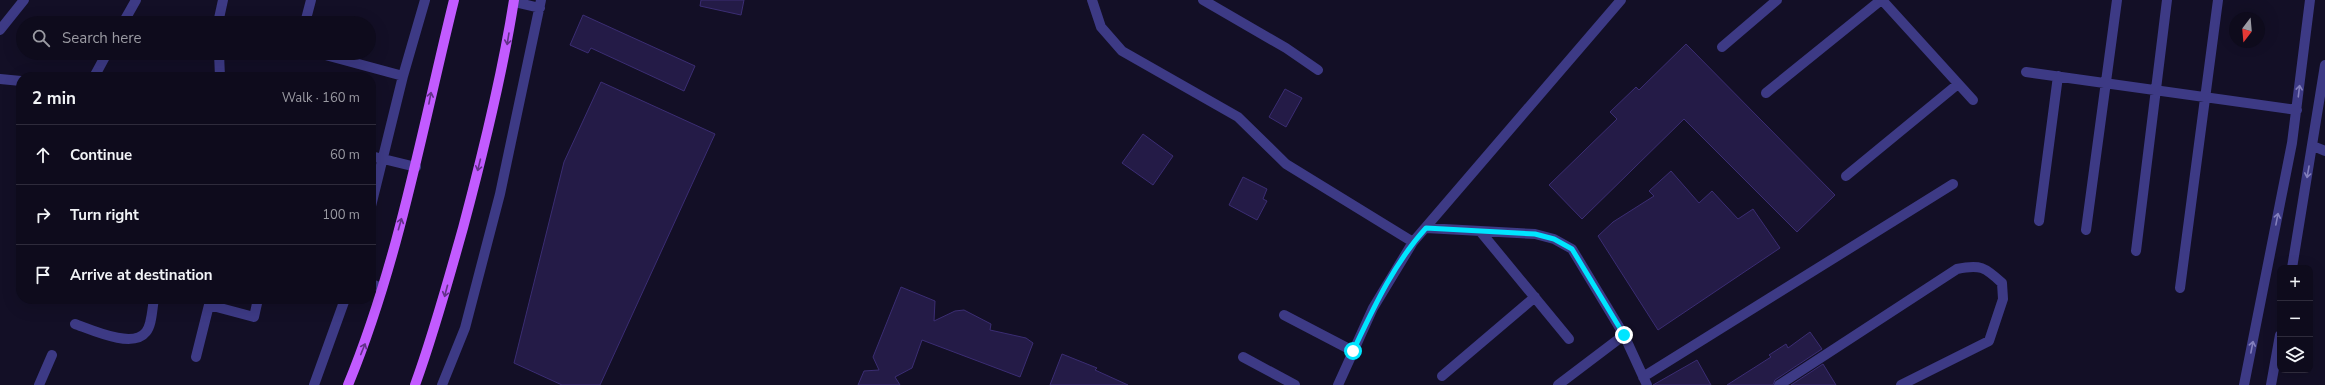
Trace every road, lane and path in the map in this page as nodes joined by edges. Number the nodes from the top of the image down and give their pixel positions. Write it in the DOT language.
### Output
graph roads {
  1 [pos="24,0"];
  2 [pos="136,0"];
  3 [pos="223,0"];
  4 [pos="311,0"];
  5 [pos="425,0"];
  6 [pos="454,0"];
  7 [pos="1092,0"];
  8 [pos="1203,0"];
  9 [pos="1621,0"];
  10 [pos="1777,0"];
  11 [pos="1882,0"];
  12 [pos="2117,0"];
  13 [pos="2167,0"];
  14 [pos="2218,0"];
  15 [pos="2310,0"];
  16 [pos="514,1"];
  17 [pos="540,4"];
  18 [pos="127,16"];
  19 [pos="220,16"];
  20 [pos="307,16"];
  21 [pos="0,30"];
  22 [pos="1722,47"];
  23 [pos="103,60"];
  24 [pos="219,60"];
  25 [pos="344,60"];
  26 [pos="2325,64"];
  27 [pos="1318,70"];
  28 [pos="97,72"];
  29 [pos="220,72"];
  30 [pos="2026,72"];
  31 [pos="403,76"];
  32 [pos="2058,76"];
  33 [pos="0,78"];
  34 [pos="16,80"];
  35 [pos="2105,83"];
  36 [pos="1958,84"];
  37 [pos="2157,90"];
  38 [pos="1766,94"];
  39 [pos="2206,96"];
  40 [pos="1973,100"];
  41 [pos="2297,110"];
  42 [pos="2313,146"];
  43 [pos="2325,151"];
  44 [pos="376,157"];
  45 [pos="383,159"];
  46 [pos="416,167"];
  47 [pos="1846,176"];
  48 [pos="1953,184"];
  49 [pos="376,186"];
  50 [pos="2039,221"];
  51 [pos="1426,228"];
  52 [pos="2086,230"];
  53 [pos="1480,231"];
  54 [pos="1413,242"];
  55 [pos="2136,251"];
  56 [pos="2293,265"];
  57 [pos="376,286"];
  58 [pos="382,288"];
  59 [pos="2180,288"];
  60 [pos="1534,297"];
  61 [pos="153,304"];
  62 [pos="257,304"];
  63 [pos="343,304"];
  64 [pos="1284,315"];
  65 [pos="75,324"];
  66 [pos="1624,335"];
  67 [pos="2280,337"];
  68 [pos="1569,339"];
  69 [pos="1353,351"];
  70 [pos="52,355"];
  71 [pos="196,357"];
  72 [pos="1243,357"];
  73 [pos="1442,376"];
  74 [pos="1645,381"];
  75 [pos="39,385"];
  76 [pos="314,385"];
  77 [pos="348,385"];
  78 [pos="415,385"];
  79 [pos="442,385"];
  80 [pos="1295,385"];
  81 [pos="1338,385"];
  82 [pos="1558,385"];
  83 [pos="1779,385"];
  84 [pos="1901,385"];
  85 [pos="2244,385"];
  86 [pos="2271,385"];
  1 -- 21 [label="street"];
  2 -- 18 [label="street"];
  3 -- 19 [label="street"];
  4 -- 20 [label="street"];
  5 -- 31 [label="street"];
  46 -- 6 [label="main road, one-way"];
  7 -- 54 [label="street"];
  8 -- 27 [label="street"];
  9 -- 51 [label="street"];
  10 -- 22 [label="street"];
  11 -- 36 [label="street"];
  11 -- 38 [label="street"];
  12 -- 35 [label="street"];
  13 -- 37 [label="street"];
  14 -- 39 [label="street"];
  41 -- 15 [label="street, one-way"];
  16 -- 17 [label="street"];
  16 -- 78 [label="main road, one-way"];
  17 -- 79 [label="street"];
  23 -- 28 [label="street"];
  24 -- 29 [label="street"];
  25 -- 31 [label="street"];
  26 -- 42 [label="street"];
  30 -- 32 [label="street"];
  31 -- 45 [label="street"];
  32 -- 35 [label="street"];
  32 -- 50 [label="street"];
  33 -- 34 [label="street"];
  35 -- 37 [label="street"];
  35 -- 52 [label="street"];
  36 -- 40 [label="street"];
  36 -- 47 [label="street"];
  37 -- 39 [label="street"];
  37 -- 55 [label="street"];
  39 -- 41 [label="street"];
  39 -- 59 [label="street"];
  85 -- 41 [label="street, one-way"];
  42 -- 43 [label="street"];
  42 -- 56 [label="street, one-way"];
  44 -- 45 [label="street"];
  45 -- 46 [label="street"];
  45 -- 49 [label="street"];
  58 -- 46 [label="main road, one-way"];
  48 -- 74 [label="street"];
  51 -- 53 [label="street"];
  51 -- 54 [label="street"];
  53 -- 60 [label="street"];
  53 -- 66 [label="street"];
  54 -- 69 [label="street"];
  57 -- 58 [label="street"];
  77 -- 58 [label="main road, one-way"];
  60 -- 68 [label="street"];
  60 -- 73 [label="street"];
  61 -- 65 [label="street"];
  62 -- 71 [label="street"];
  63 -- 76 [label="street"];
  64 -- 69 [label="street"];
  66 -- 74 [label="street"];
  66 -- 82 [label="street"];
  67 -- 86 [label="street"];
  69 -- 81 [label="street"];
  70 -- 75 [label="street"];
  72 -- 80 [label="street"];
  83 -- 84 [label="street"];
}
